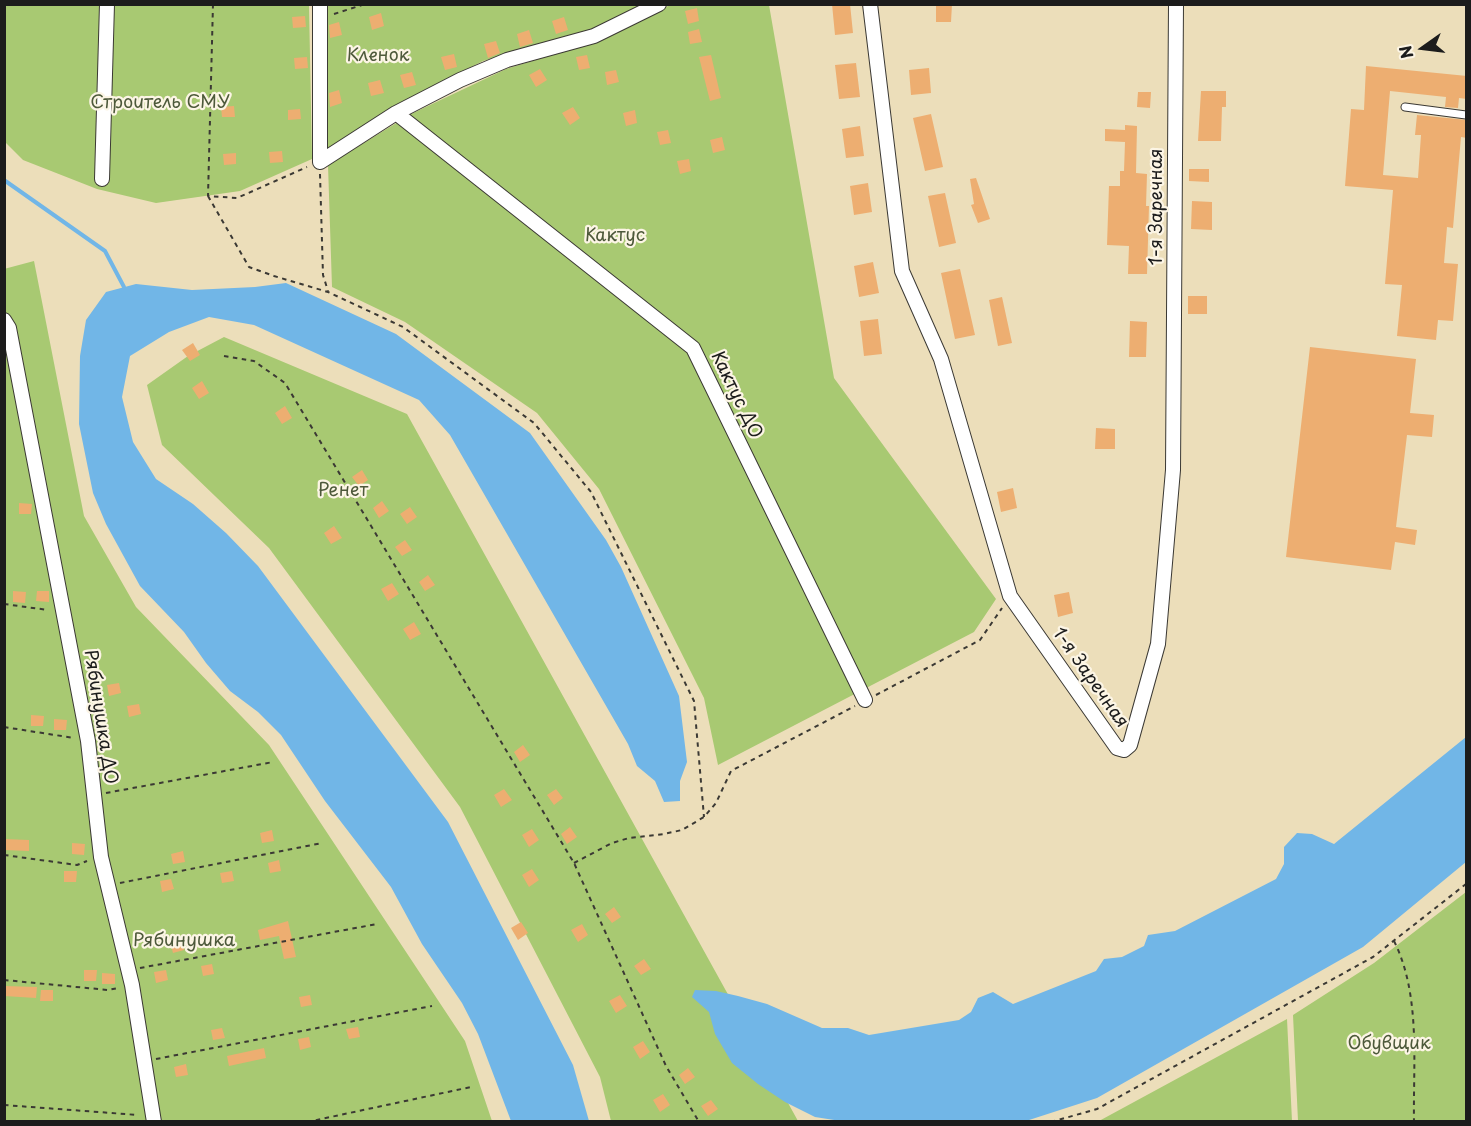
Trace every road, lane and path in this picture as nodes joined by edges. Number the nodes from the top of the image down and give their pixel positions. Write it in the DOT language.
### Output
graph roads {
  1 [pos="107,4"];
  2 [pos="213,4"];
  3 [pos="365,4"];
  4 [pos="658,4"];
  5 [pos="870,4"];
  6 [pos="1176,4"];
  7 [pos="320,11"];
  8 [pos="1406,108"];
  9 [pos="396,113"];
  10 [pos="1467,115"];
  11 [pos="320,162"];
  12 [pos="102,179"];
  13 [pos="208,196"];
  14 [pos="328,292"];
  15 [pos="4,320"];
  16 [pos="224,356"];
  17 [pos="1010,596"];
  18 [pos="4,604"];
  19 [pos="63,610"];
  20 [pos="865,700"];
  21 [pos="4,727"];
  22 [pos="88,741"];
  23 [pos="273,762"];
  24 [pos="94,795"];
  25 [pos="704,816"];
  26 [pos="322,843"];
  27 [pos="4,855"];
  28 [pos="101,857"];
  29 [pos="574,863"];
  30 [pos="1467,884"];
  31 [pos="108,886"];
  32 [pos="377,924"];
  33 [pos="1394,941"];
  34 [pos="129,970"];
  35 [pos="4,980"];
  36 [pos="132,985"];
  37 [pos="432,1006"];
  38 [pos="144,1061"];
  39 [pos="471,1087"];
  40 [pos="4,1105"];
  41 [pos="154,1119"];
  42 [pos="308,1122"];
  43 [pos="699,1122"];
  44 [pos="1051,1122"];
  45 [pos="1414,1122"];
  1 -- 12 [label="street"];
  2 -- 13 [label="path"];
  3 -- 7 [label="path"];
  4 -- 9 [label="street"];
  5 -- 17 [label="street, 1-я Заречная"];
  6 -- 17 [label="street, 1-я Заречная"];
  7 -- 11 [label="street"];
  8 -- 10 [label="lane"];
  9 -- 11 [label="street"];
  9 -- 20 [label="street, Кактус ДО"];
  11 -- 13 [label="path"];
  11 -- 14 [label="path"];
  13 -- 14 [label="path"];
  14 -- 25 [label="path"];
  15 -- 19 [label="street, Рябинушка ДО"];
  16 -- 29 [label="path"];
  17 -- 20 [label="path"];
  18 -- 19 [label="path"];
  19 -- 22 [label="street, Рябинушка ДО"];
  20 -- 25 [label="path"];
  21 -- 22 [label="path"];
  22 -- 24 [label="street, Рябинушка ДО"];
  23 -- 24 [label="path"];
  24 -- 28 [label="street, Рябинушка ДО"];
  25 -- 29 [label="path"];
  26 -- 31 [label="path"];
  27 -- 28 [label="path"];
  28 -- 31 [label="street, Рябинушка ДО"];
  29 -- 43 [label="path"];
  30 -- 33 [label="path"];
  31 -- 34 [label="street, Рябинушка ДО"];
  32 -- 34 [label="path"];
  33 -- 44 [label="path"];
  33 -- 45 [label="path"];
  34 -- 36 [label="street, Рябинушка ДО"];
  35 -- 36 [label="path"];
  36 -- 38 [label="street, Рябинушка ДО"];
  37 -- 38 [label="path"];
  38 -- 41 [label="street, Рябинушка ДО"];
  39 -- 42 [label="path"];
  40 -- 41 [label="path"];
}
